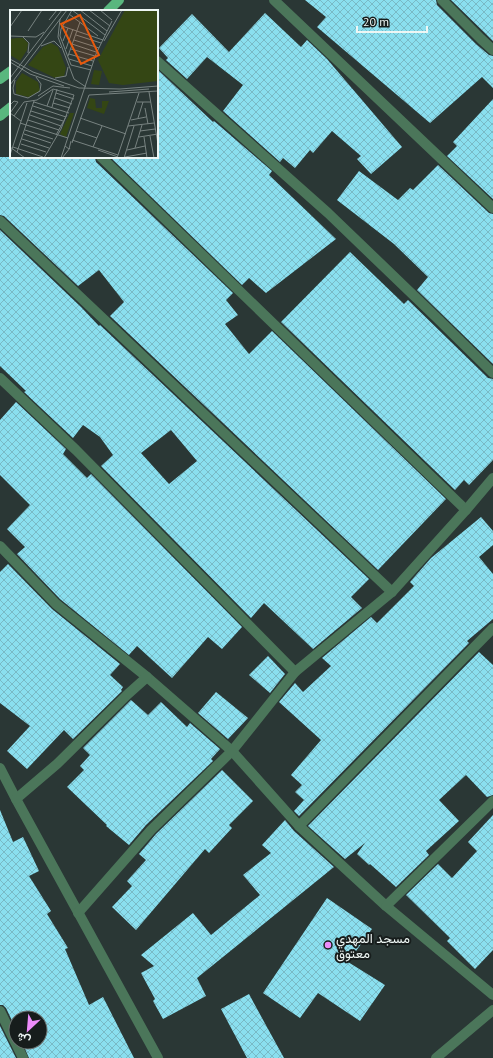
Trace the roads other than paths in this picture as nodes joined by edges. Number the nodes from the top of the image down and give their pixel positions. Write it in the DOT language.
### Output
graph roads {
  1 [pos="119,0"];
  2 [pos="274,0"];
  3 [pos="442,0"];
  4 [pos="109,10"];
  5 [pos="493,50"];
  6 [pos="158,62"];
  7 [pos="10,73"];
  8 [pos="0,79"];
  9 [pos="10,108"];
  10 [pos="0,116"];
  11 [pos="102,158"];
  12 [pos="493,208"];
  13 [pos="0,221"];
  14 [pos="493,374"];
  15 [pos="0,378"];
  16 [pos="493,478"];
  17 [pos="466,510"];
  18 [pos="0,546"];
  19 [pos="392,592"];
  20 [pos="493,628"];
  21 [pos="295,672"];
  22 [pos="147,677"];
  23 [pos="232,751"];
  24 [pos="0,768"];
  25 [pos="16,799"];
  26 [pos="493,801"];
  27 [pos="299,826"];
  28 [pos="386,906"];
  29 [pos="78,913"];
  30 [pos="493,995"];
  31 [pos="493,1010"];
  32 [pos="0,1011"];
  33 [pos="23,1058"];
  34 [pos="158,1058"];
  35 [pos="436,1058"];
  1 -- 4 [label="main road"];
  2 -- 12 [label="street"];
  3 -- 5 [label="street"];
  6 -- 14 [label="street"];
  7 -- 8 [label="main road"];
  9 -- 10 [label="main road"];
  11 -- 17 [label="street"];
  13 -- 19 [label="street"];
  15 -- 21 [label="street"];
  16 -- 17 [label="street"];
  17 -- 19 [label="street"];
  18 -- 22 [label="street"];
  19 -- 21 [label="street"];
  20 -- 27 [label="street"];
  21 -- 23 [label="street"];
  22 -- 23 [label="street"];
  22 -- 25 [label="street"];
  23 -- 27 [label="street"];
  23 -- 29 [label="street"];
  24 -- 25 [label="street"];
  25 -- 29 [label="street"];
  26 -- 28 [label="street"];
  27 -- 28 [label="street"];
  28 -- 30 [label="street"];
  29 -- 34 [label="street"];
  31 -- 35 [label="street"];
  32 -- 33 [label="street"];
}
